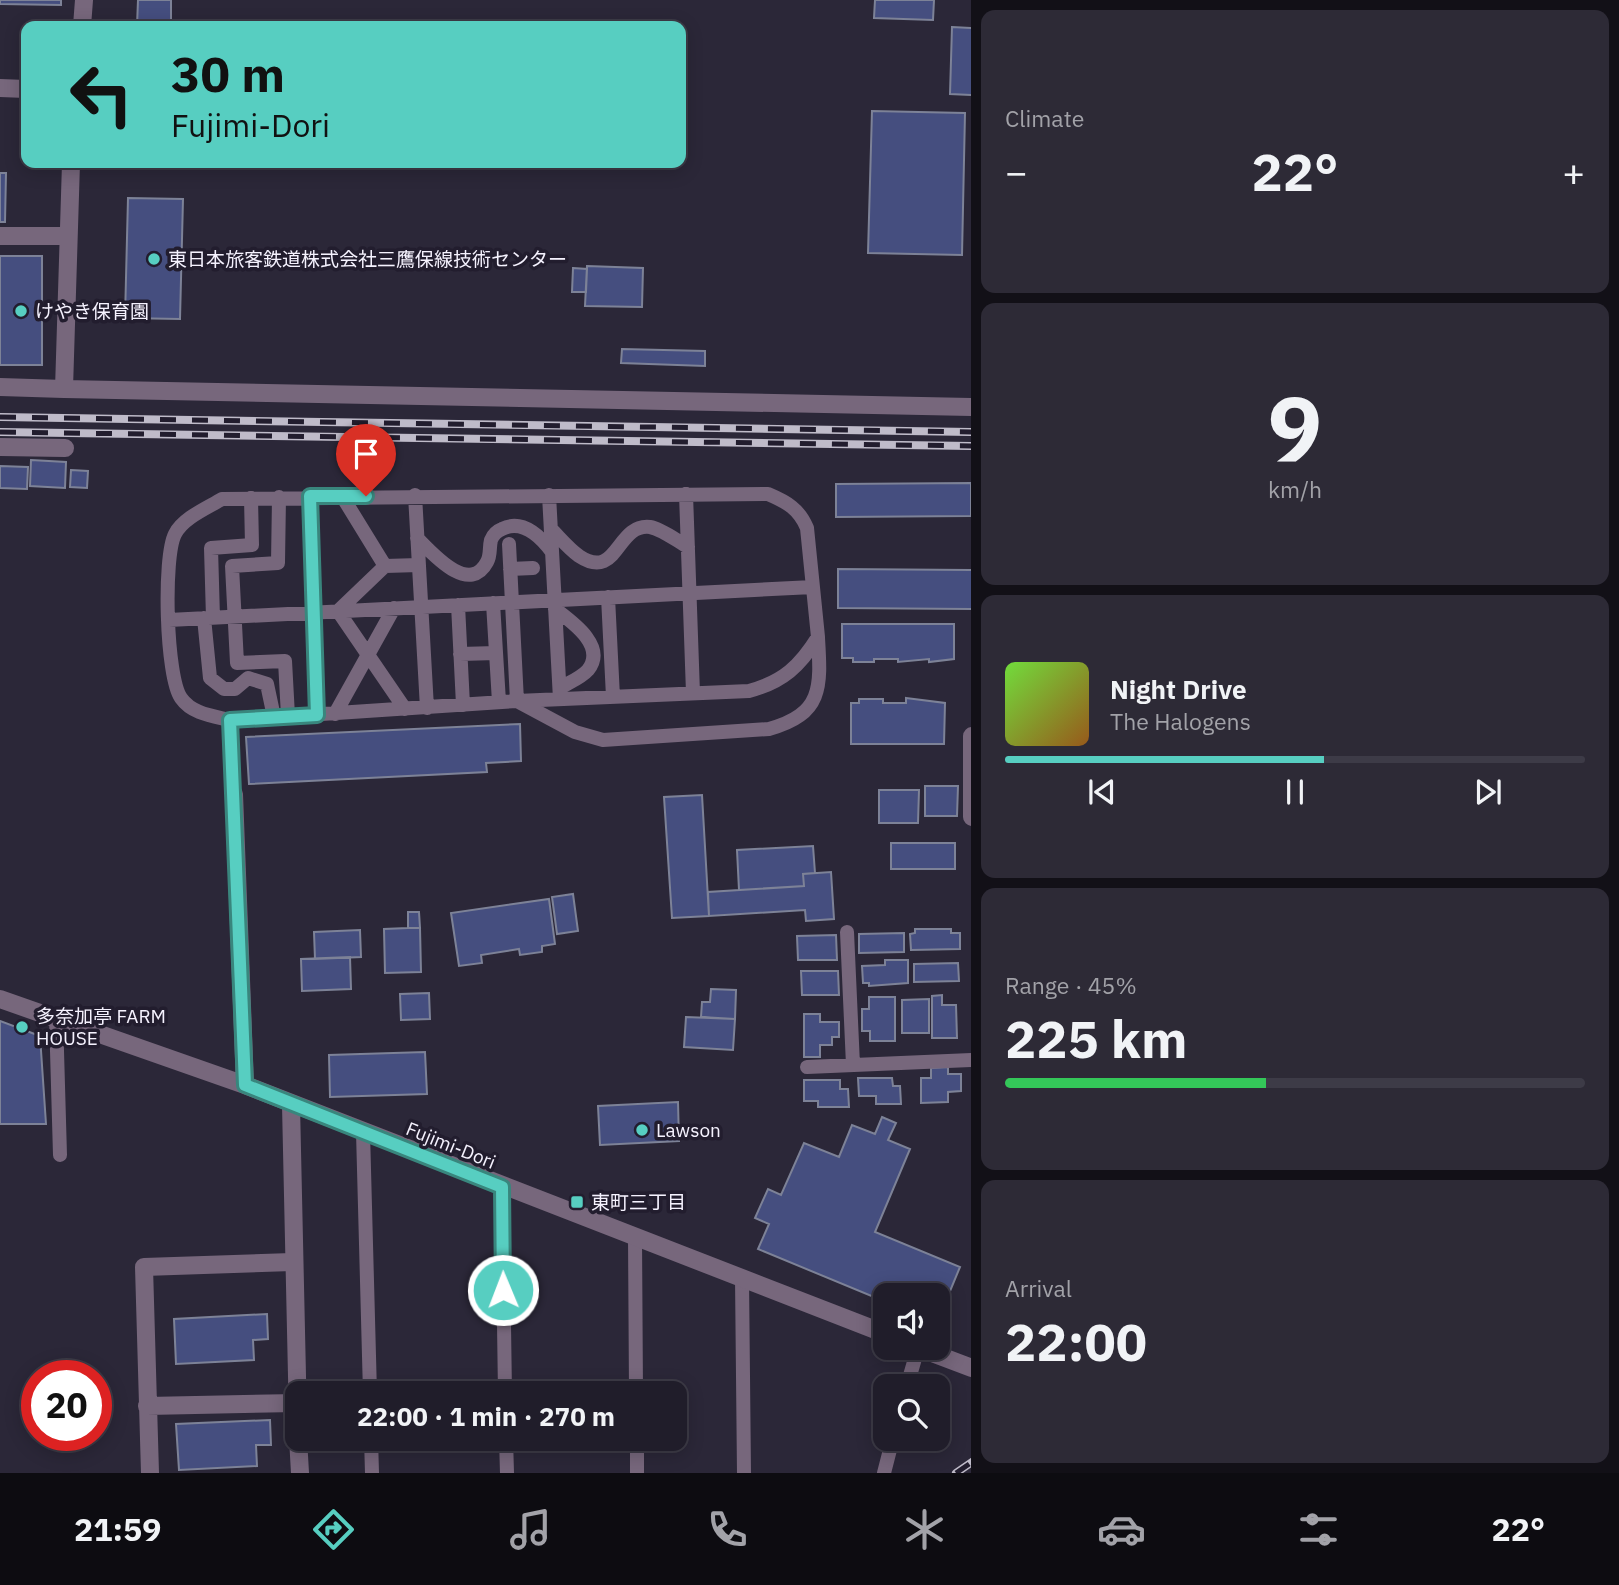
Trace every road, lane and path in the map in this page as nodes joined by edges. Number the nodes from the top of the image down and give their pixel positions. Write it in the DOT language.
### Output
graph roads {
  1 [pos="84,0"];
  2 [pos="82,21"];
  3 [pos="0,88"];
  4 [pos="21,89"];
  5 [pos="71,168"];
  6 [pos="0,236"];
  7 [pos="68,236"];
  8 [pos="0,387"];
  9 [pos="64,389"];
  10 [pos="971,407"];
  11 [pos="0,447"];
  12 [pos="65,448"];
  13 [pos="415,495"];
  14 [pos="550,495"];
  15 [pos="686,495"];
  16 [pos="310,496"];
  17 [pos="342,496"];
  18 [pos="279,497"];
  19 [pos="251,498"];
  20 [pos="551,529"];
  21 [pos="417,538"];
  22 [pos="509,544"];
  23 [pos="688,547"];
  24 [pos="552,552"];
  25 [pos="419,565"];
  26 [pos="385,566"];
  27 [pos="533,568"];
  28 [pos="510,569"];
  29 [pos="813,587"];
  30 [pos="691,593"];
  31 [pos="608,597"];
  32 [pos="512,602"];
  33 [pos="494,603"];
  34 [pos="555,604"];
  35 [pos="458,605"];
  36 [pos="422,607"];
  37 [pos="394,608"];
  38 [pos="338,611"];
  39 [pos="314,612"];
  40 [pos="233,617"];
  41 [pos="208,618"];
  42 [pos="169,620"];
  43 [pos="818,637"];
  44 [pos="496,653"];
  45 [pos="460,654"];
  46 [pos="368,658"];
  47 [pos="560,694"];
  48 [pos="693,694"];
  49 [pos="613,697"];
  50 [pos="517,701"];
  51 [pos="499,702"];
  52 [pos="463,705"];
  53 [pos="427,708"];
  54 [pos="405,709"];
  55 [pos="335,714"];
  56 [pos="317,715"];
  57 [pos="281,717"];
  58 [pos="230,720"];
  59 [pos="971,736"];
  60 [pos="234,794"];
  61 [pos="971,817"];
  62 [pos="846,932"];
  63 [pos="0,999"];
  64 [pos="56,1016"];
  65 [pos="971,1060"];
  66 [pos="853,1065"];
  67 [pos="807,1067"];
  68 [pos="245,1085"];
  69 [pos="291,1105"];
  70 [pos="363,1132"];
  71 [pos="60,1155"];
  72 [pos="502,1187"];
  73 [pos="635,1237"];
  74 [pos="292,1262"];
  75 [pos="742,1279"];
  76 [pos="873,1329"];
  77 [pos="950,1360"];
  78 [pos="971,1368"];
  79 [pos="296,1381"];
  80 [pos="370,1381"];
  81 [pos="505,1381"];
  82 [pos="636,1381"];
  83 [pos="285,1403"];
  84 [pos="147,1406"];
  85 [pos="299,1451"];
  86 [pos="371,1451"];
  87 [pos="506,1451"];
  88 [pos="637,1451"];
  89 [pos="890,1451"];
  90 [pos="150,1473"];
  91 [pos="300,1473"];
  92 [pos="372,1473"];
  93 [pos="507,1473"];
  94 [pos="637,1473"];
  95 [pos="744,1473"];
  96 [pos="884,1473"];
  1 -- 2 [label="street"];
  3 -- 4 [label="street"];
  5 -- 7 [label="street"];
  6 -- 7 [label="street"];
  7 -- 9 [label="street"];
  8 -- 9 [label="street"];
  9 -- 10 [label="street"];
  11 -- 12 [label="street"];
  13 -- 14 [label="lane"];
  13 -- 17 [label="lane"];
  13 -- 21 [label="lane"];
  14 -- 15 [label="lane"];
  14 -- 20 [label="lane"];
  15 -- 23 [label="lane"];
  15 -- 29 [label="lane"];
  16 -- 17 [label="lane"];
  16 -- 18 [label="lane"];
  16 -- 39 [label="lane"];
  17 -- 26 [label="lane"];
  18 -- 19 [label="lane"];
  18 -- 40 [label="lane"];
  19 -- 41 [label="lane"];
  19 -- 42 [label="lane"];
  20 -- 23 [label="lane"];
  20 -- 24 [label="lane"];
  21 -- 24 [label="lane"];
  21 -- 25 [label="lane"];
  22 -- 28 [label="lane"];
  23 -- 30 [label="lane"];
  24 -- 34 [label="lane"];
  25 -- 26 [label="lane"];
  25 -- 36 [label="lane"];
  26 -- 38 [label="lane"];
  27 -- 28 [label="lane"];
  28 -- 32 [label="lane"];
  29 -- 30 [label="lane"];
  29 -- 43 [label="lane"];
  30 -- 31 [label="lane"];
  30 -- 48 [label="lane"];
  31 -- 34 [label="lane"];
  31 -- 49 [label="lane"];
  32 -- 33 [label="lane"];
  32 -- 34 [label="lane"];
  32 -- 50 [label="lane"];
  33 -- 35 [label="lane"];
  33 -- 44 [label="lane"];
  34 -- 47 [label="lane"];
  34 -- 47 [label="lane"];
  35 -- 36 [label="lane"];
  35 -- 45 [label="lane"];
  36 -- 37 [label="lane"];
  36 -- 53 [label="lane"];
  37 -- 38 [label="lane"];
  37 -- 46 [label="lane"];
  38 -- 39 [label="lane"];
  38 -- 46 [label="lane"];
  39 -- 40 [label="lane"];
  39 -- 56 [label="lane"];
  40 -- 41 [label="lane"];
  40 -- 57 [label="lane"];
  41 -- 42 [label="lane"];
  41 -- 57 [label="lane"];
  42 -- 58 [label="lane"];
  43 -- 48 [label="lane"];
  43 -- 50 [label="lane"];
  44 -- 45 [label="lane"];
  44 -- 51 [label="lane"];
  45 -- 52 [label="lane"];
  46 -- 54 [label="lane"];
  46 -- 55 [label="lane"];
  47 -- 49 [label="lane"];
  47 -- 50 [label="lane"];
  48 -- 49 [label="lane"];
  50 -- 51 [label="lane"];
  51 -- 52 [label="lane"];
  52 -- 53 [label="lane"];
  53 -- 54 [label="lane"];
  54 -- 55 [label="lane"];
  55 -- 56 [label="lane"];
  56 -- 57 [label="lane"];
  57 -- 58 [label="lane"];
  58 -- 60 [label="lane"];
  59 -- 61 [label="street"];
  60 -- 68 [label="street"];
  62 -- 66 [label="lane"];
  63 -- 64 [label="street, Fujimi-Dori"];
  64 -- 68 [label="street, Fujimi-Dori"];
  64 -- 71 [label="lane"];
  65 -- 66 [label="lane"];
  66 -- 67 [label="lane"];
  68 -- 69 [label="street, Fujimi-Dori"];
  69 -- 70 [label="street, Fujimi-Dori"];
  69 -- 74 [label="street"];
  70 -- 72 [label="street, Fujimi-Dori"];
  70 -- 80 [label="lane"];
  72 -- 73 [label="street, Fujimi-Dori"];
  72 -- 81 [label="lane"];
  73 -- 75 [label="street, Fujimi-Dori"];
  73 -- 82 [label="lane"];
  74 -- 79 [label="street"];
  74 -- 84 [label="street"];
  75 -- 76 [label="street, Fujimi-Dori"];
  75 -- 95 [label="lane"];
  77 -- 78 [label="street"];
  83 -- 84 [label="street"];
  84 -- 90 [label="street"];
  85 -- 91 [label="street"];
  86 -- 92 [label="lane"];
  87 -- 93 [label="lane"];
  88 -- 94 [label="lane"];
  89 -- 96 [label="lane"];
}
